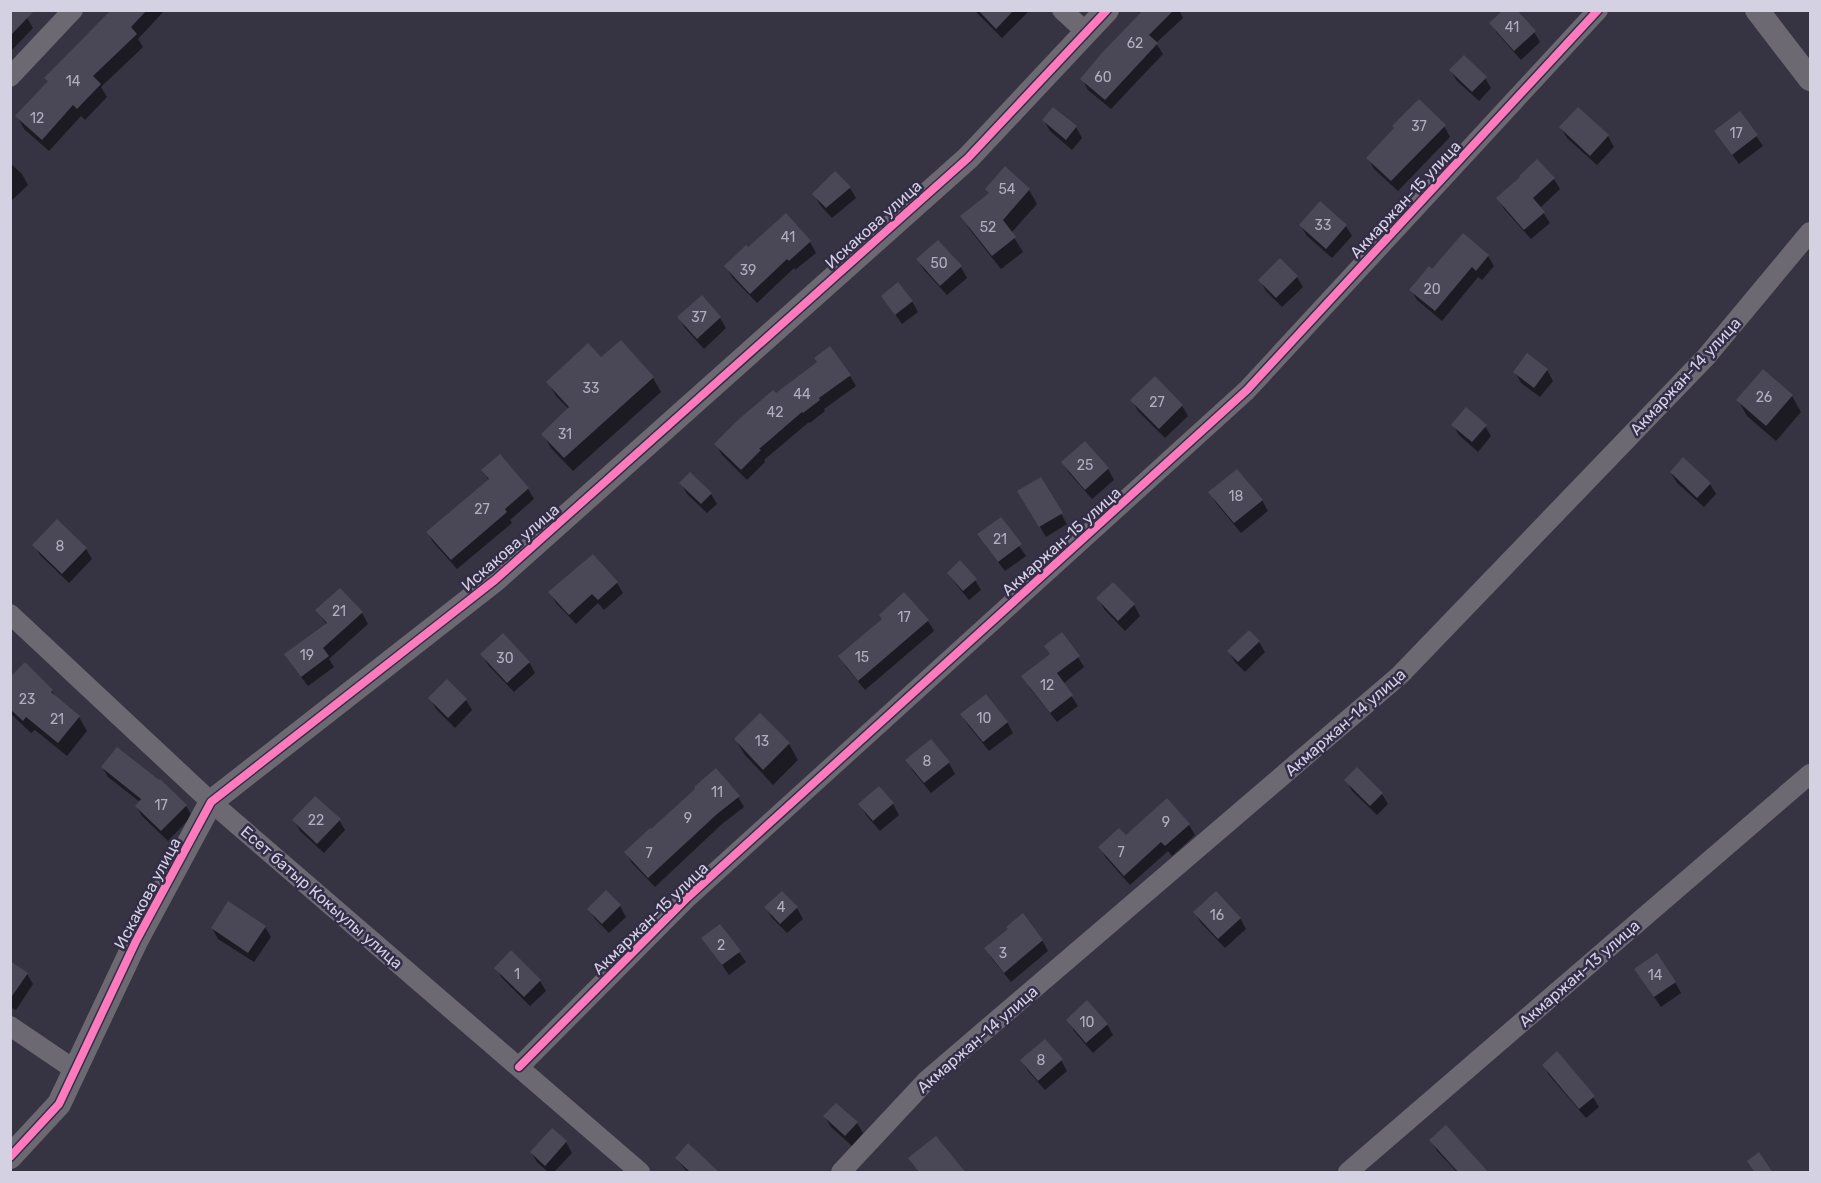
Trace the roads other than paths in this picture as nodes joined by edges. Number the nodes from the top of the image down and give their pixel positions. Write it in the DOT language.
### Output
graph roads {
  1 [pos="1062,10"];
  2 [pos="1107,10"];
  3 [pos="1598,10"];
  4 [pos="1757,10"];
  5 [pos="65,13"];
  6 [pos="1086,32"];
  7 [pos="10,76"];
  8 [pos="1810,80"];
  9 [pos="1810,232"];
  10 [pos="10,614"];
  11 [pos="1810,774"];
  12 [pos="211,802"];
  13 [pos="10,1026"];
  14 [pos="519,1067"];
  15 [pos="75,1070"];
  16 [pos="10,1157"];
  17 [pos="640,1173"];
  18 [pos="841,1173"];
  19 [pos="1348,1173"];
  1 -- 6 [label="street"];
  2 -- 6 [label="street, Искакова улица"];
  3 -- 14 [label="street, Акмаржан-15 улица"];
  4 -- 8 [label="street"];
  5 -- 7 [label="street"];
  6 -- 12 [label="street, Искакова улица"];
  9 -- 18 [label="street, Акмаржан-14 улица"];
  10 -- 12 [label="street, Есет батыр Кокыулы улица"];
  11 -- 19 [label="street, Акмаржан-13 улица"];
  12 -- 14 [label="street, Есет батыр Кокыулы улица"];
  12 -- 15 [label="street, Искакова улица"];
  13 -- 15 [label="street"];
  14 -- 17 [label="street, Есет батыр Кокыулы улица"];
  15 -- 16 [label="street, Искакова улица"];
}
